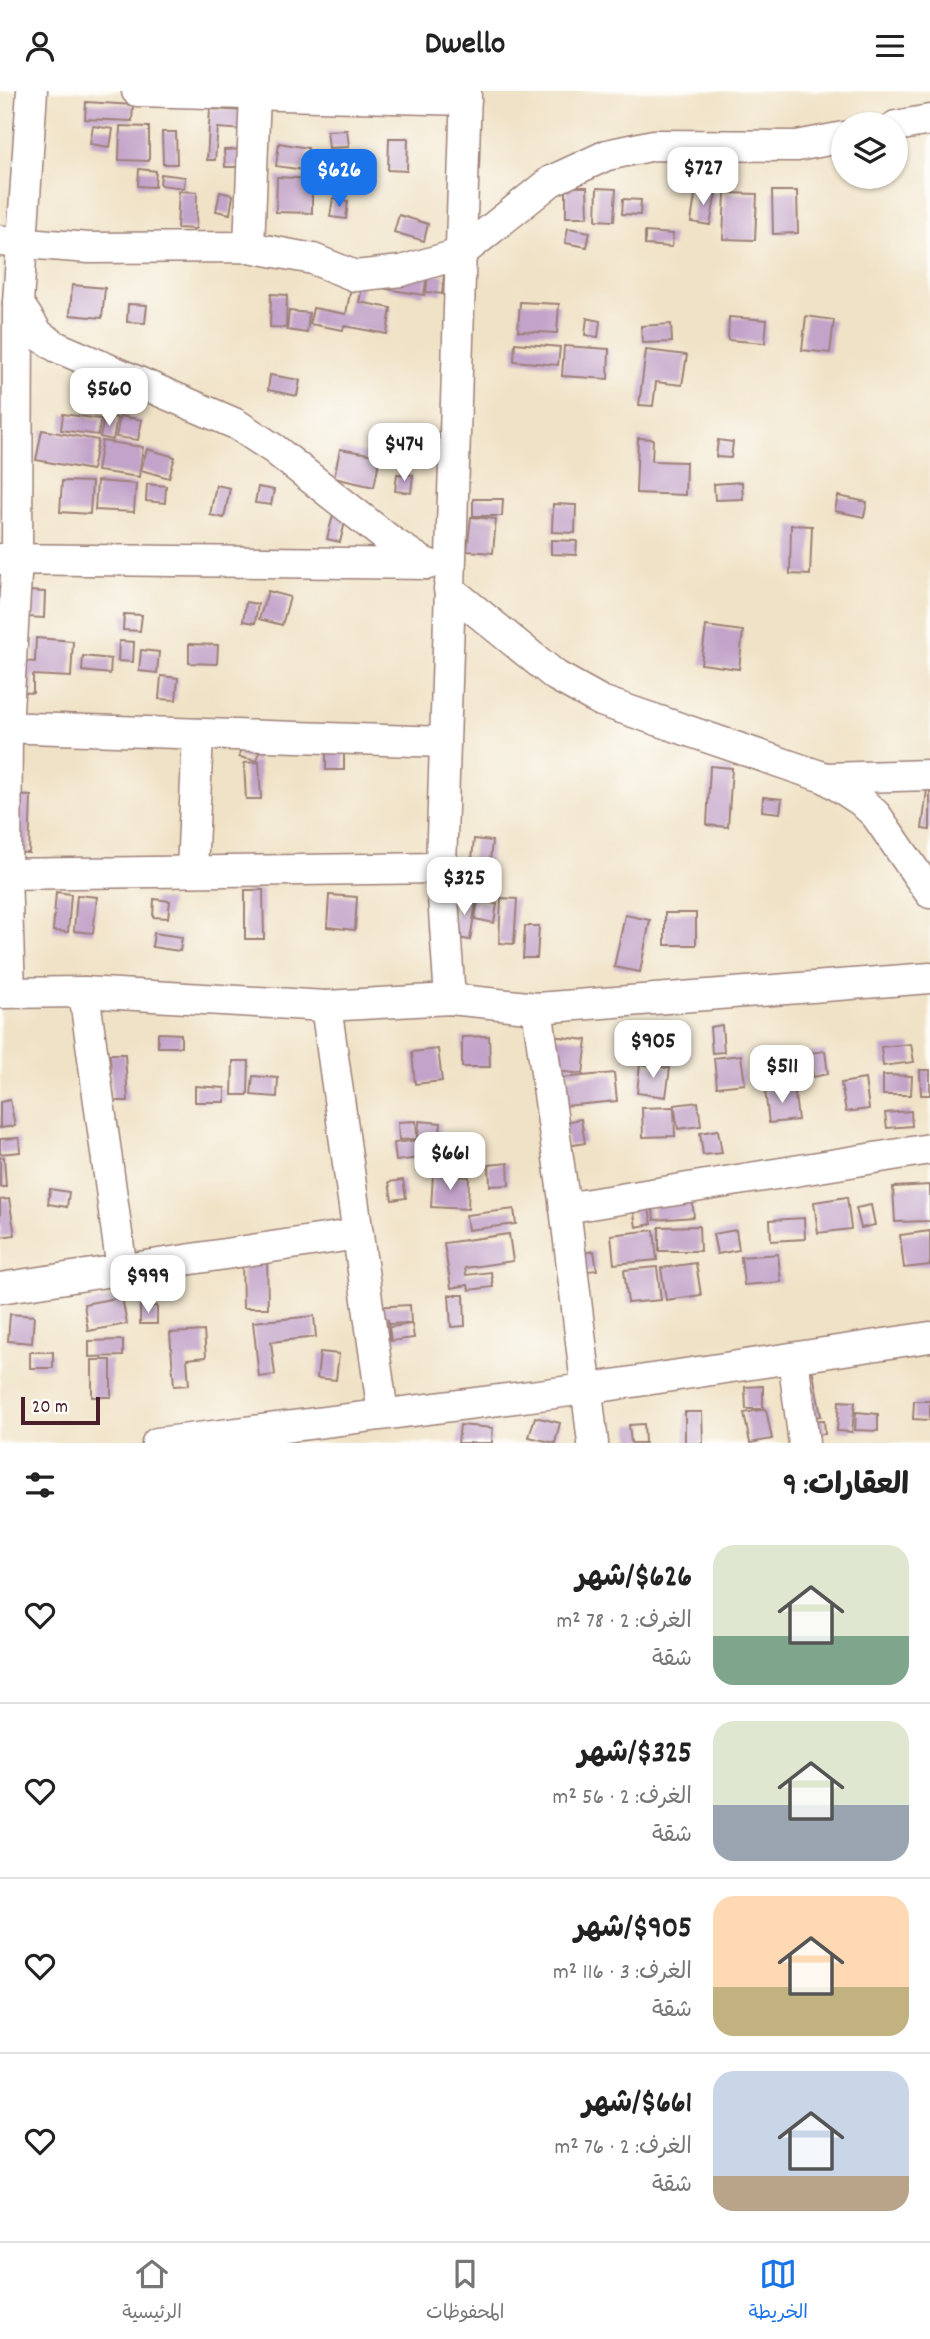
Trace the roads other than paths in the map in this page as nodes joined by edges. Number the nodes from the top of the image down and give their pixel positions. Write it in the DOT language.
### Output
graph roads {
  1 [pos="32,91"];
  2 [pos="137,91"];
  3 [pos="170,91"];
  4 [pos="255,94"];
  5 [pos="344,94"];
  6 [pos="466,95"];
  7 [pos="930,120"];
  8 [pos="908,125"];
  9 [pos="831,139"];
  10 [pos="12,241"];
  11 [pos="249,247"];
  12 [pos="460,254"];
  13 [pos="18,303"];
  14 [pos="10,396"];
  15 [pos="9,559"];
  16 [pos="441,573"];
  17 [pos="4,727"];
  18 [pos="198,734"];
  19 [pos="444,742"];
  20 [pos="930,775"];
  21 [pos="827,778"];
  22 [pos="441,868"];
  23 [pos="192,871"];
  24 [pos="3,874"];
  25 [pos="930,893"];
  26 [pos="930,978"];
  27 [pos="5,992"];
  28 [pos="84,992"];
  29 [pos="450,999"];
  30 [pos="326,1006"];
  31 [pos="537,1008"];
  32 [pos="930,1149"];
  33 [pos="565,1208"];
  34 [pos="358,1234"];
  35 [pos="122,1270"];
  36 [pos="0,1288"];
  37 [pos="930,1337"];
  38 [pos="793,1358"];
  39 [pos="586,1389"];
  40 [pos="383,1415"];
  41 [pos="157,1443"];
  42 [pos="593,1443"];
  43 [pos="804,1443"];
  1 -- 10 [label="street"];
  2 -- 3 [label="street"];
  3 -- 4 [label="street"];
  4 -- 5 [label="street"];
  4 -- 11 [label="street"];
  5 -- 6 [label="street"];
  6 -- 12 [label="street"];
  7 -- 8 [label="street"];
  9 -- 12 [label="street"];
  10 -- 11 [label="street"];
  10 -- 13 [label="street"];
  11 -- 12 [label="street"];
  12 -- 16 [label="street"];
  13 -- 14 [label="street"];
  13 -- 16 [label="street"];
  14 -- 15 [label="street"];
  15 -- 16 [label="street"];
  15 -- 17 [label="street"];
  16 -- 19 [label="street"];
  16 -- 21 [label="street"];
  17 -- 18 [label="street"];
  17 -- 24 [label="street"];
  18 -- 19 [label="street"];
  18 -- 23 [label="street"];
  19 -- 22 [label="street"];
  20 -- 21 [label="street"];
  21 -- 25 [label="street"];
  22 -- 23 [label="street"];
  22 -- 29 [label="street"];
  23 -- 24 [label="street"];
  24 -- 27 [label="street"];
  26 -- 31 [label="street"];
  27 -- 28 [label="street"];
  28 -- 30 [label="street"];
  28 -- 35 [label="street"];
  29 -- 30 [label="street"];
  29 -- 31 [label="street"];
  30 -- 34 [label="street"];
  31 -- 33 [label="street"];
  32 -- 33 [label="street"];
  33 -- 39 [label="street"];
  34 -- 35 [label="street"];
  34 -- 40 [label="street"];
  35 -- 36 [label="street"];
  37 -- 38 [label="street"];
  38 -- 39 [label="street"];
  38 -- 43 [label="street"];
  39 -- 40 [label="street"];
  39 -- 42 [label="street"];
  40 -- 41 [label="street"];
}
